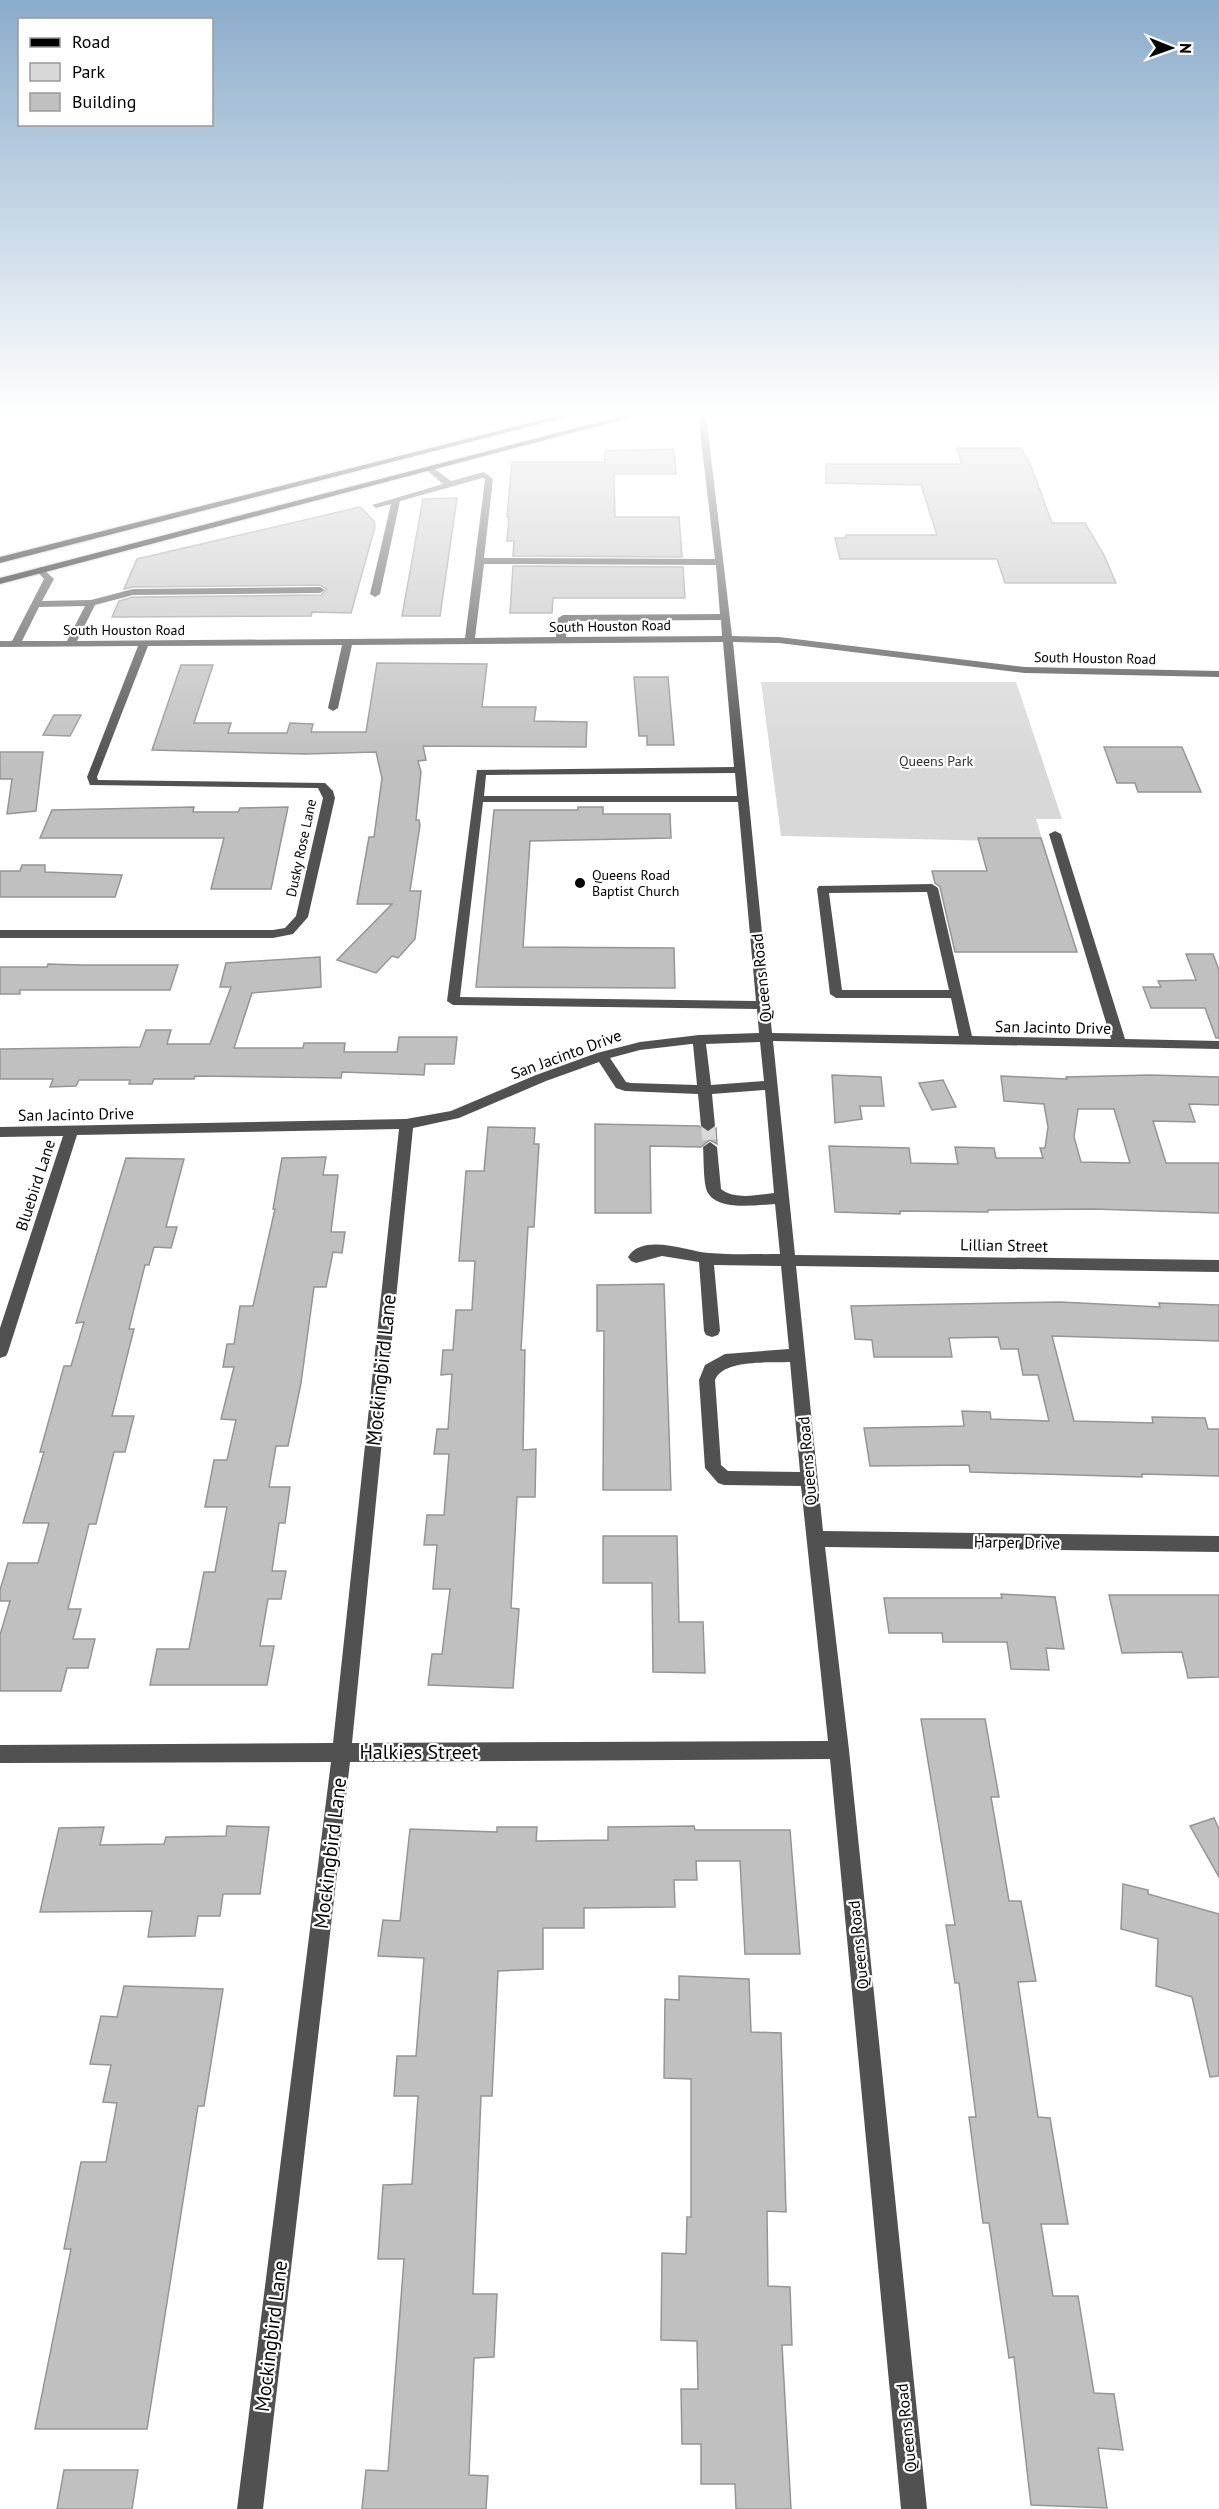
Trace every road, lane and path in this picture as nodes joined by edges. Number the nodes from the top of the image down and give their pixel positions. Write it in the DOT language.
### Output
graph roads {
  1 [pos="112,531"];
  2 [pos="193,531"];
  3 [pos="389,531"];
  4 [pos="482,531"];
  5 [pos="716,531"];
  6 [pos="29,552"];
  7 [pos="0,560"];
  8 [pos="478,561"];
  9 [pos="720,562"];
  10 [pos="41,570"];
  11 [pos="0,581"];
  12 [pos="320,590"];
  13 [pos="375,594"];
  14 [pos="91,603"];
  15 [pos="38,604"];
  16 [pos="725,617"];
  17 [pos="726,639"];
  18 [pos="561,640"];
  19 [pos="470,641"];
  20 [pos="348,642"];
  21 [pos="144,643"];
  22 [pos="0,644"];
  23 [pos="15,644"];
  24 [pos="70,644"];
  25 [pos="1219,674"];
  26 [pos="333,708"];
  27 [pos="740,770"];
  28 [pos="478,799"];
  29 [pos="744,799"];
  30 [pos="1055,834"];
  31 [pos="0,934"];
  32 [pos="956,994"];
  33 [pos="764,1005"];
  34 [pos="767,1036"];
  35 [pos="699,1039"];
  36 [pos="967,1041"];
  37 [pos="1120,1045"];
  38 [pos="1219,1045"];
  39 [pos="602,1056"];
  40 [pos="771,1085"];
  41 [pos="704,1090"];
  42 [pos="406,1124"];
  43 [pos="708,1126"];
  44 [pos="71,1131"];
  45 [pos="0,1132"];
  46 [pos="710,1147"];
  47 [pos="782,1198"];
  48 [pos="636,1257"];
  49 [pos="706,1259"];
  50 [pos="788,1259"];
  51 [pos="1219,1266"];
  52 [pos="712,1331"];
  53 [pos="0,1352"];
  54 [pos="797,1355"];
  55 [pos="809,1479"];
  56 [pos="815,1539"];
  57 [pos="1219,1544"];
  58 [pos="839,1750"];
  59 [pos="342,1752"];
  60 [pos="0,1754"];
  61 [pos="250,2509"];
  62 [pos="914,2509"];
  1 -- 6 [label="main road"];
  2 -- 10 [label="main road"];
  3 -- 13 [label="street"];
  4 -- 8 [label="street"];
  5 -- 9 [label="street, Queens Road"];
  6 -- 7 [label="main road"];
  6 -- 10 [label="main road"];
  8 -- 9 [label="street"];
  8 -- 19 [label="street"];
  9 -- 16 [label="street, Queens Road"];
  10 -- 11 [label="main road"];
  10 -- 15 [label="street"];
  12 -- 14 [label="street"];
  14 -- 15 [label="street"];
  14 -- 24 [label="street"];
  15 -- 23 [label="street"];
  16 -- 17 [label="street, Queens Road"];
  16 -- 18 [label="street"];
  17 -- 18 [label="street, South Houston Road"];
  17 -- 25 [label="street, South Houston Road"];
  17 -- 27 [label="street, Queens Road"];
  18 -- 19 [label="street, South Houston Road"];
  19 -- 20 [label="street, South Houston Road"];
  20 -- 21 [label="street, South Houston Road"];
  20 -- 26 [label="street"];
  21 -- 24 [label="street, South Houston Road"];
  21 -- 31 [label="street, Dusky Rose Lane"];
  22 -- 23 [label="street, South Houston Road"];
  23 -- 24 [label="street, South Houston Road"];
  27 -- 28 [label="street"];
  27 -- 29 [label="street, Queens Road"];
  28 -- 29 [label="street"];
  28 -- 33 [label="street"];
  29 -- 33 [label="street, Queens Road"];
  30 -- 37 [label="street"];
  32 -- 32 [label="street"];
  32 -- 36 [label="street"];
  33 -- 34 [label="street, Queens Road"];
  34 -- 35 [label="street, San Jacinto Drive"];
  34 -- 36 [label="street, San Jacinto Drive"];
  34 -- 40 [label="street, Queens Road"];
  35 -- 39 [label="street, San Jacinto Drive"];
  35 -- 41 [label="street"];
  36 -- 37 [label="street, San Jacinto Drive"];
  37 -- 38 [label="street, San Jacinto Drive"];
  39 -- 41 [label="street"];
  39 -- 42 [label="street, San Jacinto Drive"];
  40 -- 41 [label="street"];
  40 -- 47 [label="street, Queens Road"];
  41 -- 43 [label="street"];
  42 -- 44 [label="street, San Jacinto Drive"];
  42 -- 59 [label="street, Mockingbird Lane"];
  44 -- 45 [label="street, San Jacinto Drive"];
  44 -- 53 [label="street, Bluebird Lane"];
  46 -- 47 [label="street"];
  47 -- 50 [label="street, Queens Road"];
  48 -- 49 [label="street, Lillian Street"];
  49 -- 50 [label="street, Lillian Street"];
  49 -- 52 [label="street"];
  50 -- 51 [label="street, Lillian Street"];
  50 -- 54 [label="street, Queens Road"];
  54 -- 55 [label="street, Queens Road"];
  54 -- 55 [label="street"];
  55 -- 56 [label="street, Queens Road"];
  56 -- 57 [label="street, Harper Drive"];
  56 -- 58 [label="street, Queens Road"];
  58 -- 59 [label="street, Halkies Street"];
  58 -- 62 [label="street, Queens Road"];
  59 -- 60 [label="street, Halkies Street"];
  59 -- 61 [label="street, Mockingbird Lane"];
}
